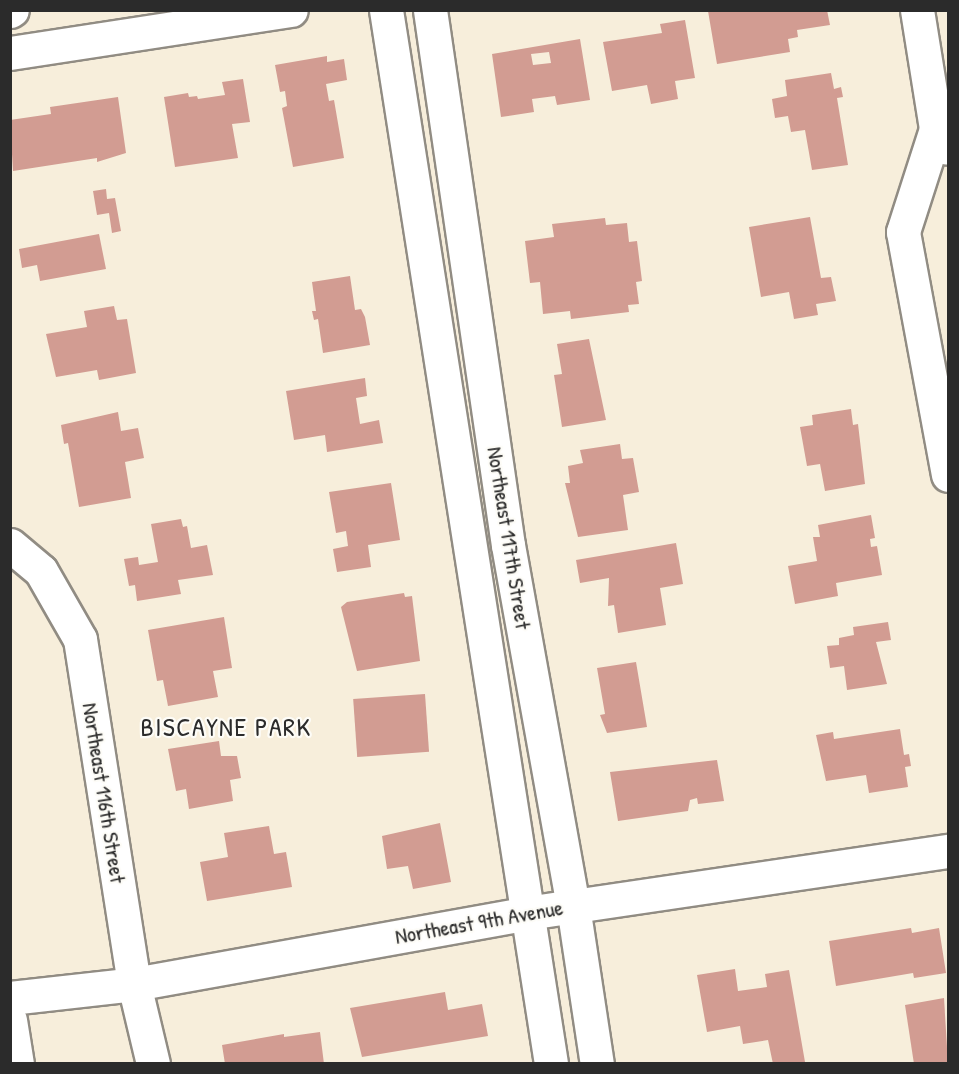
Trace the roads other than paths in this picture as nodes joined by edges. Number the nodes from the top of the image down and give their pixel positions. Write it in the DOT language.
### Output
graph roads {
  1 [pos="291,10"];
  2 [pos="386,10"];
  3 [pos="430,10"];
  4 [pos="917,10"];
  5 [pos="10,53"];
  6 [pos="942,141"];
  7 [pos="948,475"];
  8 [pos="10,545"];
  9 [pos="948,851"];
  10 [pos="573,906"];
  11 [pos="527,913"];
  12 [pos="134,984"];
  13 [pos="10,998"];
  14 [pos="10,1020"];
  15 [pos="17,1064"];
  16 [pos="153,1064"];
  17 [pos="551,1064"];
  18 [pos="597,1064"];
  1 -- 5 [label="street"];
  2 -- 11 [label="street, Northeast 117th Street"];
  3 -- 10 [label="street, Northeast 117th Street"];
  4 -- 6 [label="street"];
  6 -- 7 [label="street"];
  8 -- 12 [label="street, Northeast 116th Street"];
  9 -- 10 [label="street, Northeast 9th Avenue"];
  10 -- 11 [label="street, Northeast 9th Avenue"];
  10 -- 18 [label="street, Northeast 117th Street"];
  11 -- 12 [label="street, Northeast 9th Avenue"];
  11 -- 17 [label="street, Northeast 117th Street"];
  12 -- 13 [label="street, Northeast 9th Avenue"];
  12 -- 16 [label="street, Northeast 116th Street"];
  14 -- 15 [label="street"];
}
